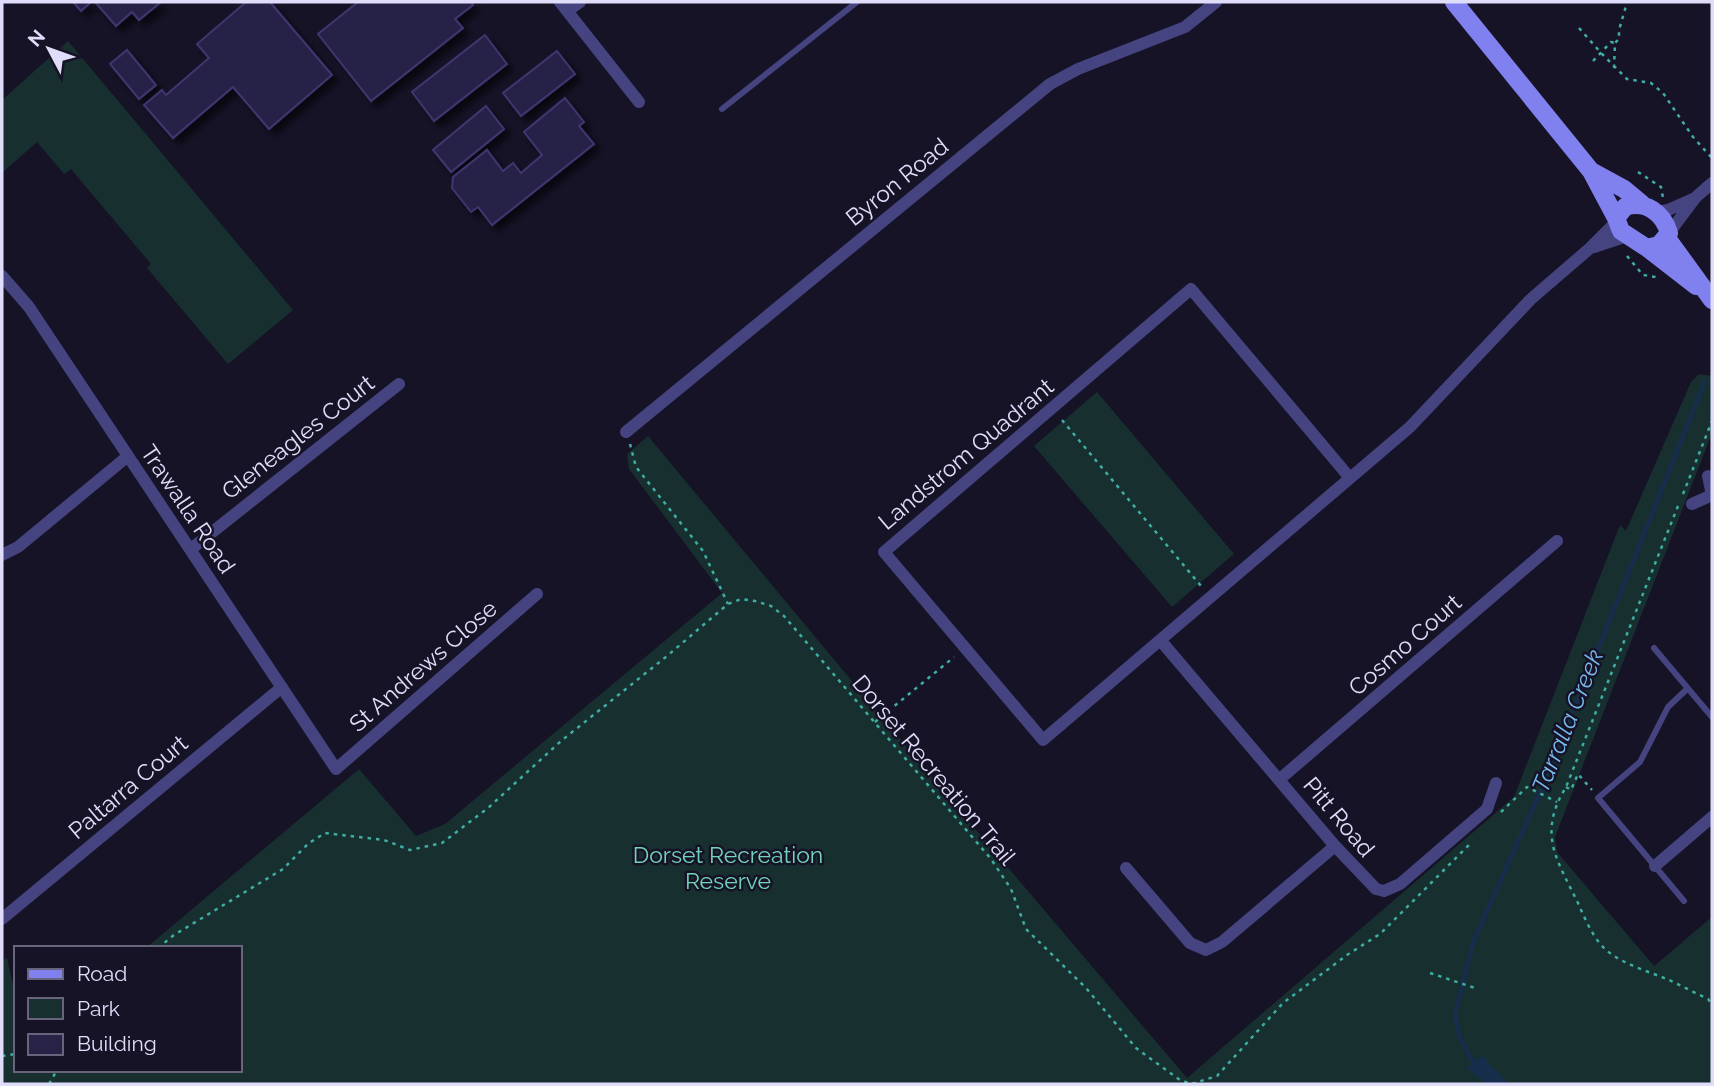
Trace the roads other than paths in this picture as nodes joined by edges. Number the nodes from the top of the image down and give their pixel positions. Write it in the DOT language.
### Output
graph roads {
  1 [pos="580,2"];
  2 [pos="858,2"];
  3 [pos="1216,2"];
  4 [pos="1454,2"];
  5 [pos="563,6"];
  6 [pos="639,102"];
  7 [pos="722,109"];
  8 [pos="1591,171"];
  9 [pos="1712,183"];
  10 [pos="1696,197"];
  11 [pos="1655,207"];
  12 [pos="1621,233"];
  13 [pos="1668,235"];
  14 [pos="1647,248"];
  15 [pos="2,276"];
  16 [pos="1709,297"];
  17 [pos="399,384"];
  18 [pos="626,432"];
  19 [pos="128,456"];
  20 [pos="1708,476"];
  21 [pos="1350,478"];
  22 [pos="1692,504"];
  23 [pos="1556,541"];
  24 [pos="191,549"];
  25 [pos="2,555"];
  26 [pos="537,594"];
  27 [pos="1161,641"];
  28 [pos="1654,648"];
  29 [pos="282,687"];
  30 [pos="1687,689"];
  31 [pos="1712,717"];
  32 [pos="336,769"];
  33 [pos="1280,779"];
  34 [pos="1496,783"];
  35 [pos="1712,817"];
  36 [pos="1335,846"];
  37 [pos="1655,866"];
  38 [pos="1126,868"];
  39 [pos="1684,901"];
  40 [pos="2,919"];
  1 -- 5 [label="street"];
  2 -- 7 [label="lane"];
  3 -- 18 [label="street, Byron Road"];
  4 -- 8 [label="main road"];
  5 -- 6 [label="street"];
  8 -- 11 [label="main road"];
  8 -- 12 [label="main road"];
  9 -- 10 [label="street"];
  10 -- 11 [label="street"];
  10 -- 13 [label="street"];
  11 -- 12 [label="main road"];
  11 -- 13 [label="main road"];
  12 -- 14 [label="main road"];
  12 -- 21 [label="street, Landstrom Quadrant"];
  13 -- 14 [label="main road"];
  13 -- 16 [label="main road"];
  14 -- 16 [label="main road"];
  15 -- 19 [label="street, Trawalla Road"];
  17 -- 24 [label="street, Gleneagles Court"];
  19 -- 24 [label="street, Trawalla Road"];
  19 -- 25 [label="street"];
  20 -- 22 [label="street"];
  21 -- 27 [label="street, Landstrom Quadrant"];
  21 -- 27 [label="street, Landstrom Quadrant"];
  23 -- 33 [label="street, Cosmo Court"];
  24 -- 29 [label="street, Trawalla Road"];
  26 -- 32 [label="street, St Andrews Close"];
  27 -- 33 [label="street, Pitt Road"];
  28 -- 30 [label="lane"];
  29 -- 32 [label="street, Trawalla Road"];
  29 -- 40 [label="street, Paltarra Court"];
  30 -- 31 [label="lane"];
  30 -- 37 [label="lane"];
  33 -- 36 [label="street, Pitt Road"];
  34 -- 36 [label="street, Pitt Road"];
  35 -- 37 [label="street"];
  36 -- 38 [label="street"];
  37 -- 39 [label="lane"];
}
